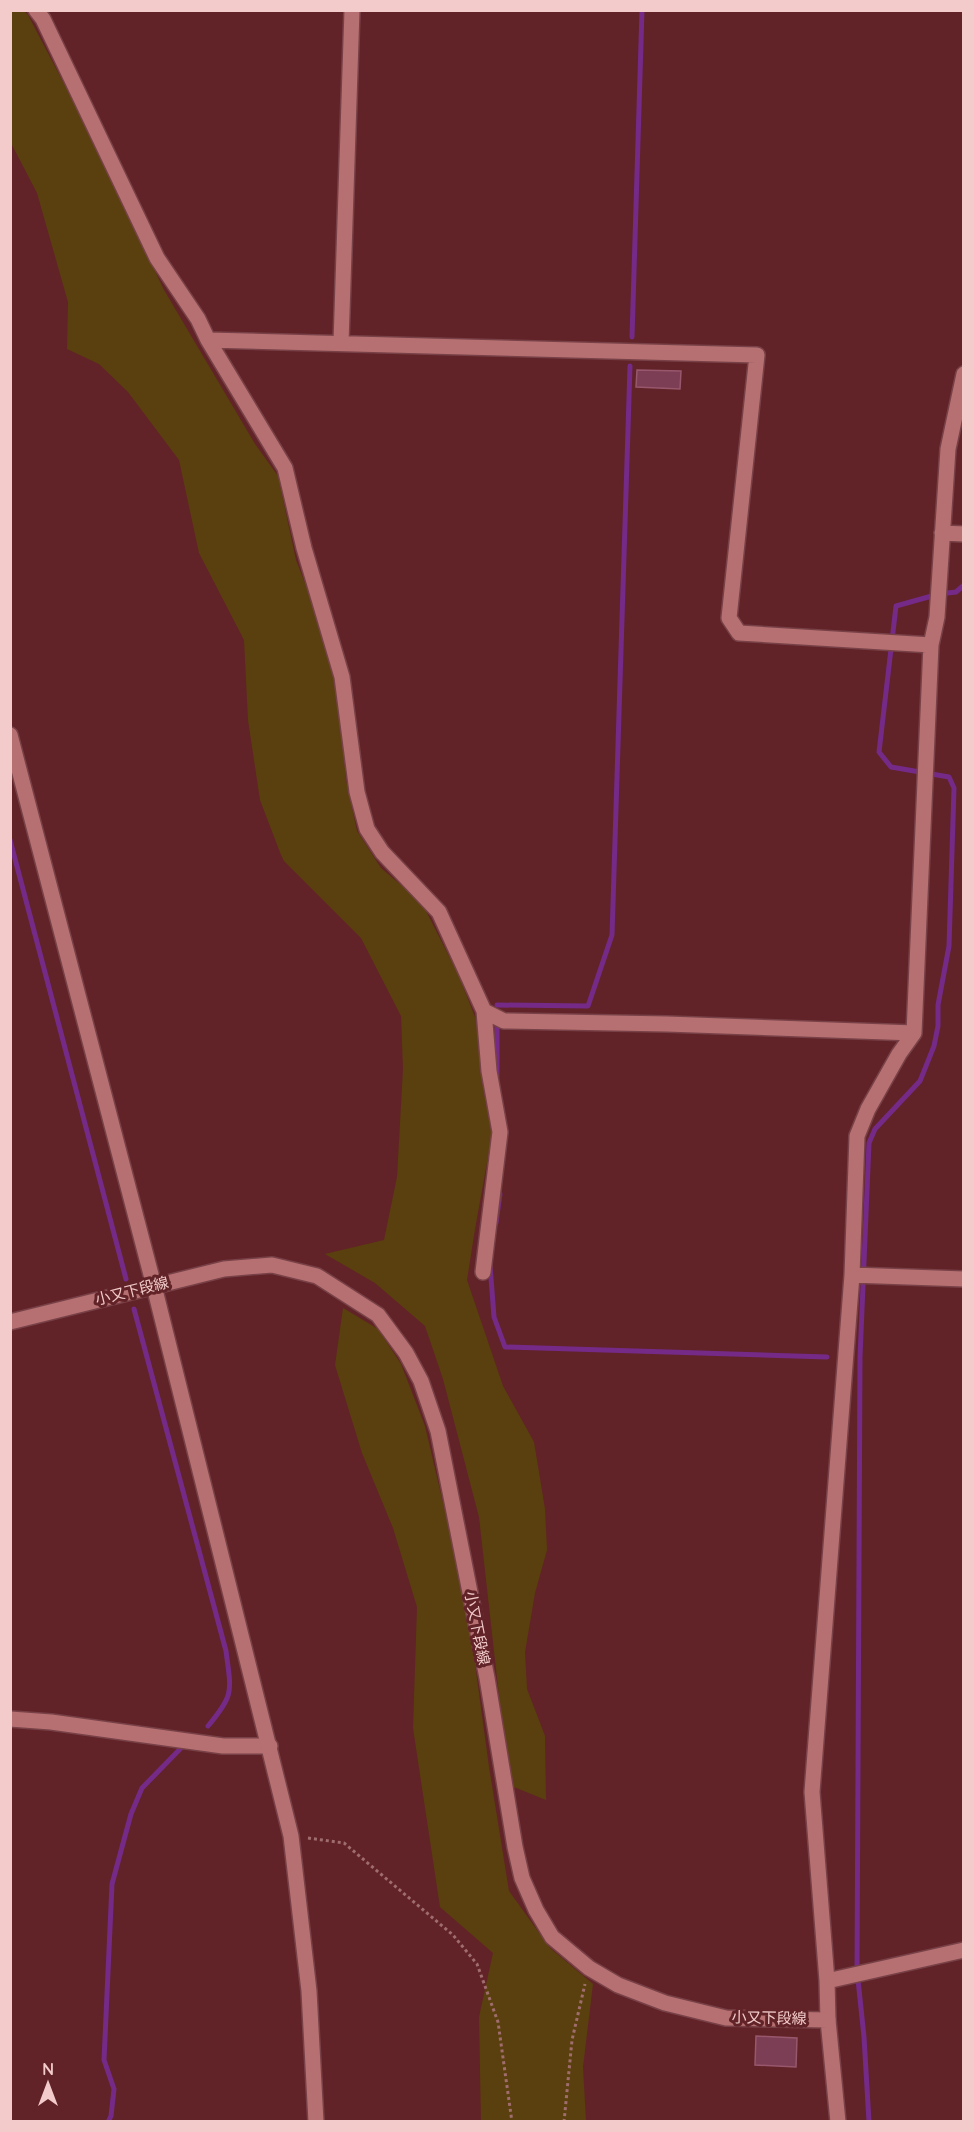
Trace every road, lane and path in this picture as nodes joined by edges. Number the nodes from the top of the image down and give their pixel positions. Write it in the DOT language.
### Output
graph roads {
  1 [pos="36,10"];
  2 [pos="352,10"];
  3 [pos="208,340"];
  4 [pos="341,344"];
  5 [pos="963,374"];
  6 [pos="942,533"];
  7 [pos="963,534"];
  8 [pos="931,645"];
  9 [pos="10,735"];
  10 [pos="484,1011"];
  11 [pos="914,1033"];
  12 [pos="483,1272"];
  13 [pos="852,1275"];
  14 [pos="963,1279"];
  15 [pos="154,1286"];
  16 [pos="10,1322"];
  17 [pos="10,1719"];
  18 [pos="270,1746"];
  19 [pos="291,1836"];
  20 [pos="963,1950"];
  21 [pos="589,1968"];
  22 [pos="827,1981"];
  23 [pos="828,2019"];
  24 [pos="316,2121"];
  25 [pos="512,2121"];
  26 [pos="564,2121"];
  27 [pos="838,2121"];
  1 -- 3 [label="street"];
  2 -- 4 [label="street"];
  3 -- 4 [label="street"];
  3 -- 10 [label="street"];
  4 -- 8 [label="street"];
  5 -- 6 [label="street"];
  6 -- 7 [label="street"];
  6 -- 8 [label="street"];
  8 -- 11 [label="street"];
  9 -- 15 [label="street"];
  10 -- 11 [label="street"];
  10 -- 12 [label="street"];
  11 -- 13 [label="street"];
  13 -- 14 [label="street"];
  13 -- 22 [label="street"];
  15 -- 16 [label="street, 小又下段線"];
  15 -- 18 [label="street"];
  15 -- 21 [label="street, 小又下段線"];
  17 -- 18 [label="street"];
  18 -- 19 [label="street"];
  19 -- 24 [label="street"];
  19 -- 25 [label="path"];
  20 -- 22 [label="street"];
  21 -- 23 [label="street, 小又下段線"];
  21 -- 26 [label="path"];
  22 -- 23 [label="street"];
  23 -- 27 [label="street, 小又下段線"];
}
